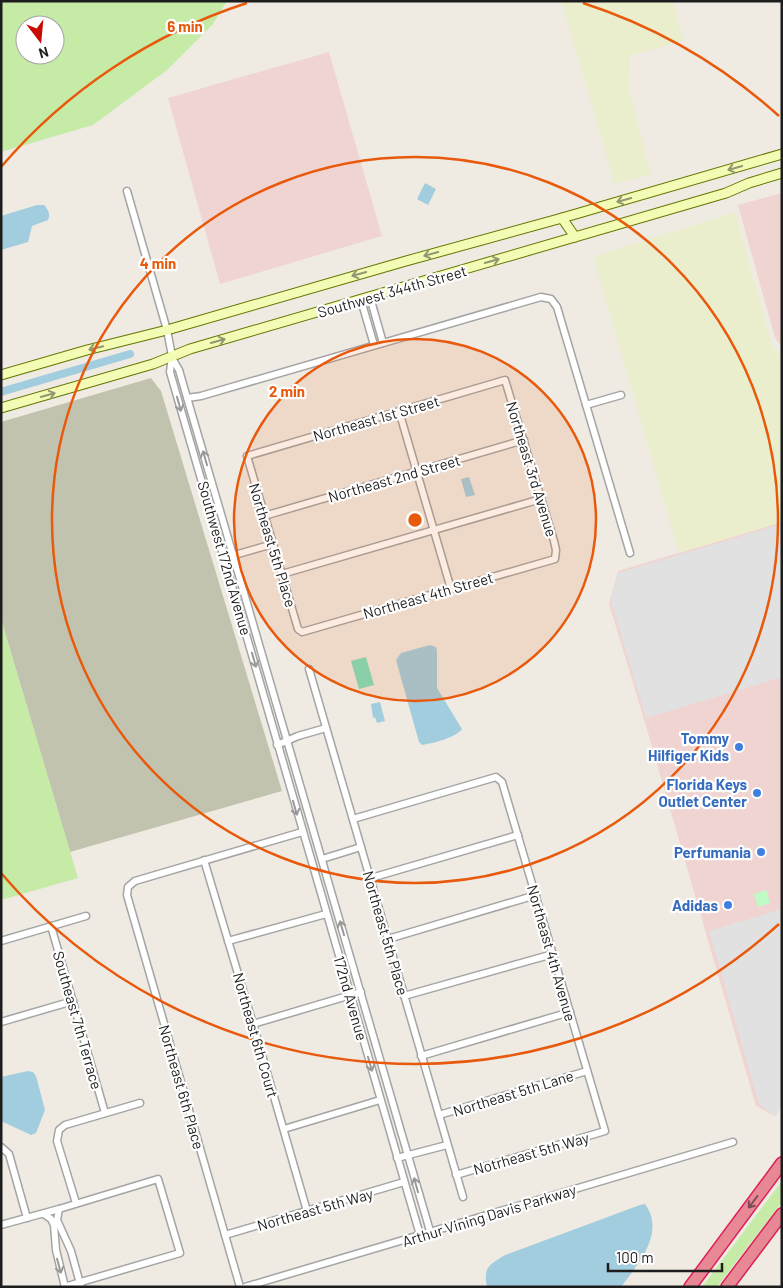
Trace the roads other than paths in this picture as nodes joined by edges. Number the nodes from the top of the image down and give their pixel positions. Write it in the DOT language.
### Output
graph roads {
  1 [pos="782,154"];
  2 [pos="782,173"];
  3 [pos="126,191"];
  4 [pos="562,218"];
  5 [pos="575,237"];
  6 [pos="564,240"];
  7 [pos="366,298"];
  8 [pos="167,330"];
  9 [pos="383,343"];
  10 [pos="374,346"];
  11 [pos="172,356"];
  12 [pos="1,375"];
  13 [pos="506,380"];
  14 [pos="621,395"];
  15 [pos="187,398"];
  16 [pos="586,405"];
  17 [pos="1,408"];
  18 [pos="399,411"];
  19 [pos="524,440"];
  20 [pos="247,456"];
  21 [pos="417,471"];
  22 [pos="541,499"];
  23 [pos="264,516"];
  24 [pos="434,530"];
  25 [pos="273,544"];
  26 [pos="630,553"];
  27 [pos="233,555"];
  28 [pos="224,558"];
  29 [pos="555,559"];
  30 [pos="282,574"];
  31 [pos="451,589"];
  32 [pos="302,632"];
  33 [pos="309,669"];
  34 [pos="326,728"];
  35 [pos="287,741"];
  36 [pos="277,745"];
  37 [pos="292,757"];
  38 [pos="282,761"];
  39 [pos="353,819"];
  40 [pos="302,832"];
  41 [pos="518,835"];
  42 [pos="361,847"];
  43 [pos="322,859"];
  44 [pos="204,860"];
  45 [pos="371,878"];
  46 [pos="536,895"];
  47 [pos="326,914"];
  48 [pos="86,916"];
  49 [pos="51,926"];
  50 [pos="388,939"];
  51 [pos="1,941"];
  52 [pos="228,941"];
  53 [pos="553,954"];
  54 [pos="360,992"];
  55 [pos="350,995"];
  56 [pos="404,996"];
  57 [pos="73,1001"];
  58 [pos="570,1012"];
  59 [pos="1,1022"];
  60 [pos="253,1024"];
  61 [pos="421,1056"];
  62 [pos="587,1071"];
  63 [pos="380,1100"];
  64 [pos="140,1103"];
  65 [pos="105,1113"];
  66 [pos="439,1116"];
  67 [pos="284,1129"];
  68 [pos="605,1131"];
  69 [pos="733,1142"];
  70 [pos="448,1145"];
  71 [pos="2,1147"];
  72 [pos="408,1156"];
  73 [pos="397,1158"];
  74 [pos="782,1163"];
  75 [pos="456,1175"];
  76 [pos="404,1182"];
  77 [pos="463,1197"];
  78 [pos="76,1203"];
  79 [pos="60,1209"];
  80 [pos="307,1211"];
  81 [pos="44,1214"];
  82 [pos="782,1214"];
  83 [pos="27,1218"];
  84 [pos="1,1225"];
  85 [pos="430,1231"];
  86 [pos="225,1235"];
  87 [pos="420,1235"];
  88 [pos="68,1243"];
  89 [pos="55,1246"];
  90 [pos="81,1284"];
  91 [pos="65,1287"];
  92 [pos="240,1287"];
  93 [pos="245,1287"];
  94 [pos="690,1287"];
  95 [pos="727,1287"];
  1 -- 4 [label="main road, Southwest 344th Street, one-way"];
  2 -- 5 [label="main road, Southwest 344th Street"];
  3 -- 8 [label="street, Southwest 172nd Avenue"];
  4 -- 5 [label="main road"];
  4 -- 6 [label="main road"];
  4 -- 8 [label="main road, Southwest 344th Street, one-way"];
  5 -- 6 [label="main road, Southwest 344th Street"];
  7 -- 6 [label="main road, Southwest 344th Street, one-way"];
  7 -- 9 [label="street"];
  7 -- 10 [label="street"];
  11 -- 7 [label="main road, Southwest 344th Street, one-way"];
  8 -- 11 [label="street, Southwest 172nd Avenue"];
  8 -- 12 [label="main road, Southwest 344th Street, one-way"];
  9 -- 10 [label="street"];
  9 -- 16 [label="street"];
  10 -- 15 [label="street"];
  11 -- 15 [label="street, Southwest 172nd Avenue"];
  17 -- 11 [label="main road, Southwest 344th Street, one-way"];
  11 -- 28 [label="street, Southwest 172nd Avenue, one-way"];
  13 -- 18 [label="street, Northeast 1st Street"];
  13 -- 19 [label="street, Northeast 3rd Avenue"];
  14 -- 16 [label="street"];
  27 -- 15 [label="street, Southwest 172nd Avenue, one-way"];
  16 -- 26 [label="street"];
  18 -- 20 [label="street, Northeast 1st Street"];
  18 -- 21 [label="street"];
  19 -- 21 [label="street, Northeast 2nd Street"];
  19 -- 22 [label="street, Northeast 3rd Avenue"];
  20 -- 23 [label="street, Northeast 5th Place"];
  21 -- 23 [label="street, Northeast 2nd Street"];
  21 -- 24 [label="street"];
  22 -- 24 [label="street"];
  22 -- 29 [label="street, Northeast 3rd Avenue"];
  23 -- 25 [label="street, Northeast 5th Place"];
  24 -- 30 [label="street"];
  24 -- 31 [label="street"];
  25 -- 27 [label="street"];
  25 -- 30 [label="street, Northeast 5th Place"];
  27 -- 28 [label="street"];
  27 -- 35 [label="street, Southwest 172nd Avenue"];
  28 -- 36 [label="street, Southwest 172nd Avenue, one-way"];
  29 -- 31 [label="street, Northeast 4th Street"];
  30 -- 32 [label="street, Northeast 5th Place"];
  31 -- 32 [label="street, Northeast 4th Street"];
  33 -- 34 [label="street, Northeast 5th Place"];
  34 -- 35 [label="street"];
  34 -- 39 [label="street, Northeast 5th Place"];
  35 -- 36 [label="street"];
  35 -- 37 [label="street, Southwest 172nd Avenue"];
  36 -- 38 [label="street, Southwest 172nd Avenue"];
  37 -- 43 [label="street, 172nd Avenue"];
  38 -- 40 [label="street, 172nd Avenue, one-way"];
  39 -- 41 [label="street, Northeast 4th Avenue"];
  39 -- 42 [label="street, Northeast 5th Place"];
  40 -- 44 [label="street"];
  40 -- 47 [label="street, 172nd Avenue"];
  41 -- 45 [label="street"];
  41 -- 46 [label="street, Northeast 4th Avenue"];
  42 -- 43 [label="street"];
  42 -- 45 [label="street, Northeast 5th Place"];
  54 -- 43 [label="street, 172nd Avenue, one-way"];
  44 -- 52 [label="street, Northeast 6th Court"];
  44 -- 86 [label="street, Northeast 6th Place"];
  45 -- 50 [label="street, Northeast 5th Place"];
  46 -- 50 [label="street"];
  46 -- 53 [label="street, Northeast 4th Avenue"];
  47 -- 52 [label="street"];
  47 -- 55 [label="street, 172nd Avenue"];
  48 -- 49 [label="street"];
  49 -- 51 [label="street"];
  49 -- 57 [label="street, Southeast 7th Terrace"];
  50 -- 56 [label="street, Northeast 5th Place"];
  52 -- 60 [label="street, Northeast 6th Court"];
  53 -- 56 [label="street"];
  53 -- 58 [label="street, Northeast 4th Avenue"];
  54 -- 55 [label="street"];
  54 -- 72 [label="street, 172nd Avenue"];
  55 -- 60 [label="street"];
  55 -- 63 [label="street, 172nd Avenue, one-way"];
  56 -- 61 [label="street, Northeast 5th Place"];
  57 -- 59 [label="street"];
  57 -- 65 [label="street, Southeast 7th Terrace"];
  58 -- 61 [label="street"];
  58 -- 62 [label="street, Northeast 4th Avenue"];
  60 -- 67 [label="street, Northeast 6th Court"];
  61 -- 66 [label="street, Northeast 5th Place"];
  62 -- 66 [label="street, Northeast 5th Lane"];
  62 -- 68 [label="street, Northeast 4th Avenue"];
  63 -- 67 [label="street"];
  63 -- 73 [label="street, 172nd Avenue"];
  64 -- 65 [label="street"];
  65 -- 78 [label="street"];
  66 -- 70 [label="street, Northeast 5th Place"];
  67 -- 80 [label="street, Northeast 6th Court"];
  68 -- 75 [label="street, Notrheast 5th Way"];
  69 -- 85 [label="street, Arthur Vining Davis Parkway"];
  70 -- 72 [label="street"];
  70 -- 75 [label="street, Northeast 5th Place"];
  71 -- 83 [label="street"];
  72 -- 73 [label="street"];
  85 -- 72 [label="street, 172nd Avenue, one-way"];
  73 -- 76 [label="street, 172nd Avenue"];
  74 -- 94 [label="highway, one-way"];
  75 -- 77 [label="street, Northeast 5th Place"];
  76 -- 80 [label="street, Northeast 5th Way"];
  76 -- 87 [label="street, 172nd Avenue"];
  78 -- 79 [label="street"];
  78 -- 90 [label="street"];
  79 -- 81 [label="street"];
  79 -- 88 [label="street"];
  80 -- 86 [label="street, Northeast 5th Way"];
  81 -- 83 [label="street"];
  81 -- 89 [label="street"];
  82 -- 95 [label="highway"];
  83 -- 84 [label="street"];
  85 -- 87 [label="street, Arthur Vining Davis Parkway"];
  86 -- 92 [label="street, Northeast 6th Place"];
  87 -- 93 [label="street, Arthur Vining Davis Parkway"];
  88 -- 89 [label="street"];
  88 -- 90 [label="street"];
  89 -- 91 [label="street, one-way"];
  90 -- 91 [label="street"];
}
